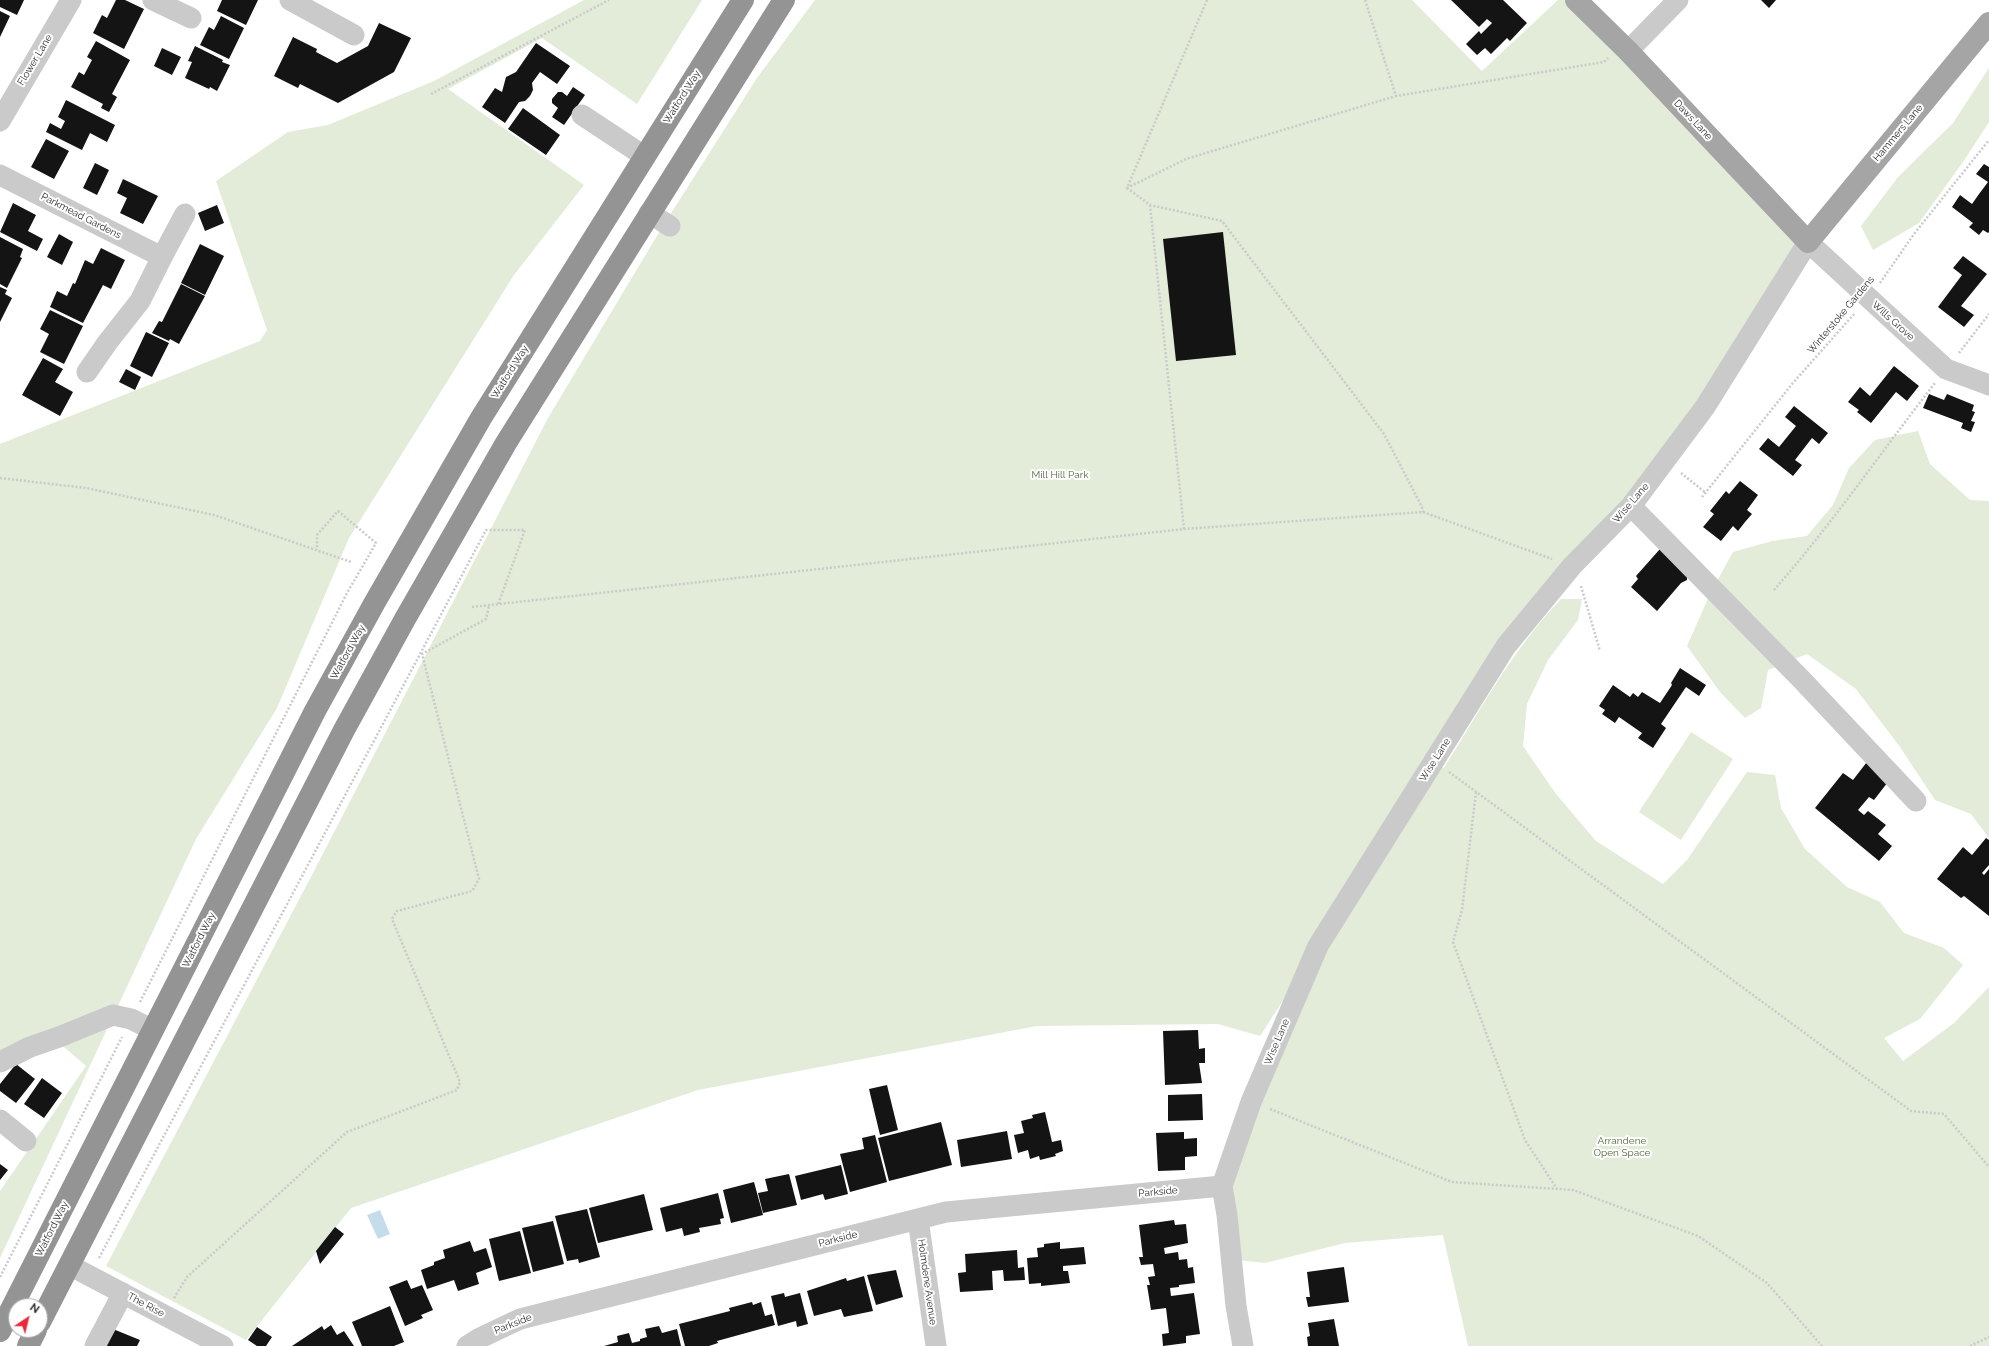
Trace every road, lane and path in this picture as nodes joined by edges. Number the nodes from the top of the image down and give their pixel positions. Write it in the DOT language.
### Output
graph roads {
  1 [pos="72,0"];
  2 [pos="154,0"];
  3 [pos="290,0"];
  4 [pos="610,0"];
  5 [pos="743,0"];
  6 [pos="784,0"];
  7 [pos="1207,0"];
  8 [pos="1365,0"];
  9 [pos="1576,0"];
  10 [pos="1678,0"];
  11 [pos="191,18"];
  12 [pos="1989,23"];
  13 [pos="354,35"];
  14 [pos="1625,48"];
  15 [pos="432,94"];
  16 [pos="1396,96"];
  17 [pos="582,115"];
  18 [pos="0,121"];
  19 [pos="1989,140"];
  20 [pos="644,156"];
  21 [pos="0,175"];
  22 [pos="1127,188"];
  23 [pos="1150,204"];
  24 [pos="649,213"];
  25 [pos="185,214"];
  26 [pos="670,226"];
  27 [pos="1808,242"];
  28 [pos="162,257"];
  29 [pos="1868,299"];
  30 [pos="1989,314"];
  31 [pos="1946,368"];
  32 [pos="87,372"];
  33 [pos="1989,385"];
  34 [pos="1685,477"];
  35 [pos="0,478"];
  36 [pos="1706,493"];
  37 [pos="1702,497"];
  38 [pos="1631,506"];
  39 [pos="1423,512"];
  40 [pos="1184,529"];
  41 [pos="317,550"];
  42 [pos="351,562"];
  43 [pos="1572,566"];
  44 [pos="1774,590"];
  45 [pos="498,605"];
  46 [pos="489,606"];
  47 [pos="472,607"];
  48 [pos="1600,650"];
  49 [pos="1434,761"];
  50 [pos="1476,792"];
  51 [pos="1916,801"];
  52 [pos="131,1019"];
  53 [pos="153,1030"];
  54 [pos="0,1062"];
  55 [pos="1251,1102"];
  56 [pos="0,1120"];
  57 [pos="26,1141"];
  58 [pos="1989,1167"];
  59 [pos="1222,1186"];
  60 [pos="1557,1189"];
  61 [pos="918,1219"];
  62 [pos="69,1265"];
  63 [pos="89,1275"];
  64 [pos="0,1277"];
  65 [pos="123,1293"];
  66 [pos="48,1306"];
  67 [pos="164,1315"];
  68 [pos="0,1331"];
  69 [pos="1989,1337"];
  70 [pos="95,1346"];
  71 [pos="224,1346"];
  72 [pos="467,1346"];
  73 [pos="936,1346"];
  74 [pos="1244,1346"];
  75 [pos="1822,1346"];
  76 [pos="1970,1346"];
  1 -- 18 [label="street, Flower Lane"];
  2 -- 11 [label="street"];
  3 -- 13 [label="street"];
  4 -- 15 [label="path"];
  5 -- 20 [label="highway, Watford Way"];
  6 -- 24 [label="highway"];
  7 -- 22 [label="path"];
  8 -- 16 [label="path"];
  9 -- 14 [label="main road, Daws Lane"];
  10 -- 14 [label="street"];
  12 -- 27 [label="main road, Hammers Lane"];
  14 -- 16 [label="path"];
  14 -- 27 [label="main road, Daws Lane"];
  16 -- 22 [label="path"];
  17 -- 20 [label="street"];
  19 -- 29 [label="path, Winterstoke Gardens"];
  20 -- 53 [label="highway, Watford Way"];
  21 -- 28 [label="street, Parkmead Gardens"];
  22 -- 23 [label="path"];
  23 -- 39 [label="path"];
  23 -- 40 [label="path"];
  24 -- 26 [label="street"];
  24 -- 62 [label="highway"];
  25 -- 28 [label="street"];
  27 -- 29 [label="street, Wills Grove"];
  27 -- 38 [label="street, Wise Lane"];
  28 -- 32 [label="street"];
  29 -- 31 [label="street, Wills Grove"];
  29 -- 36 [label="path, Winterstoke Gardens"];
  30 -- 31 [label="path"];
  31 -- 33 [label="street, Wills Grove"];
  31 -- 44 [label="path"];
  34 -- 36 [label="path"];
  35 -- 41 [label="path"];
  36 -- 37 [label="path, Winterstoke Gardens"];
  38 -- 43 [label="street, Wise Lane"];
  38 -- 51 [label="street"];
  39 -- 40 [label="path"];
  39 -- 43 [label="path"];
  40 -- 45 [label="path"];
  41 -- 42 [label="path"];
  41 -- 52 [label="path"];
  43 -- 48 [label="path"];
  43 -- 49 [label="street, Wise Lane"];
  45 -- 46 [label="path"];
  45 -- 63 [label="path"];
  46 -- 47 [label="path"];
  46 -- 67 [label="path"];
  49 -- 50 [label="path"];
  49 -- 55 [label="street, Wise Lane"];
  50 -- 58 [label="path"];
  50 -- 60 [label="path"];
  52 -- 53 [label="street"];
  52 -- 54 [label="street"];
  52 -- 64 [label="path"];
  53 -- 68 [label="highway, Watford Way"];
  55 -- 59 [label="street, Wise Lane"];
  55 -- 60 [label="path"];
  56 -- 57 [label="street"];
  59 -- 61 [label="street, Parkside"];
  59 -- 74 [label="street, Wise Lane"];
  60 -- 75 [label="path"];
  61 -- 72 [label="street, Parkside"];
  61 -- 73 [label="street, Holmdene Avenue"];
  62 -- 63 [label="street, The Rise"];
  62 -- 66 [label="highway"];
  63 -- 65 [label="street, The Rise"];
  65 -- 67 [label="street, The Rise"];
  65 -- 70 [label="street"];
  67 -- 71 [label="street, The Rise"];
  69 -- 76 [label="path"];
}
